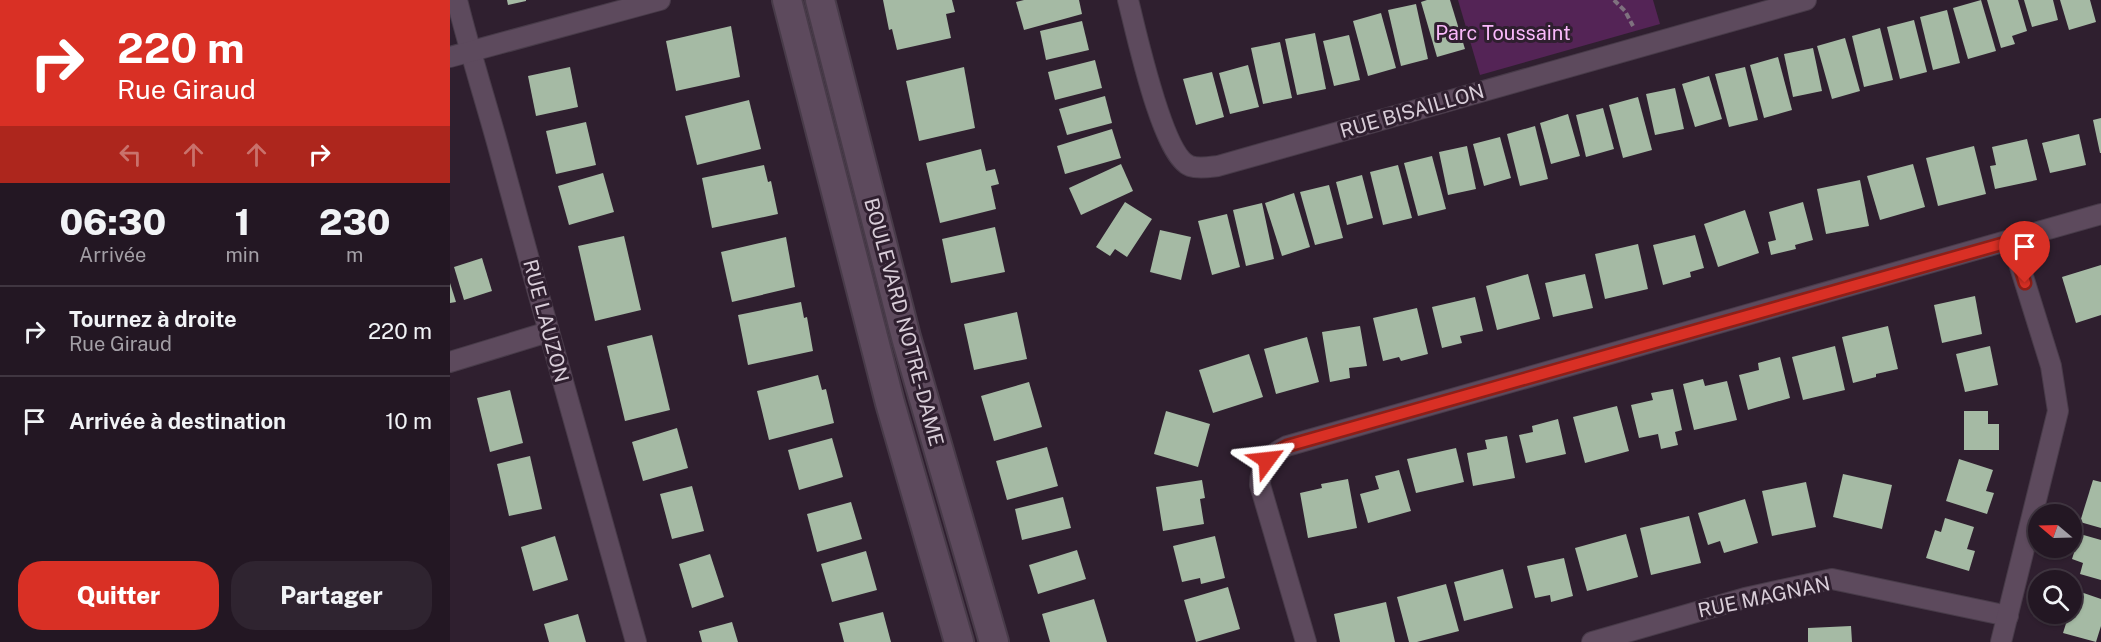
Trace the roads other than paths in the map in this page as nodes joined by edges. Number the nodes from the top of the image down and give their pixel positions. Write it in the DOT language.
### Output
graph roads {
  1 [pos="458,0"];
  2 [pos="660,0"];
  3 [pos="787,0"];
  4 [pos="820,0"];
  5 [pos="1128,0"];
  6 [pos="1806,0"];
  7 [pos="470,52"];
  8 [pos="450,57"];
  9 [pos="2101,214"];
  10 [pos="2012,241"];
  11 [pos="548,332"];
  12 [pos="450,362"];
  13 [pos="2007,616"];
  14 [pos="636,642"];
  15 [pos="959,642"];
  16 [pos="994,642"];
  17 [pos="1306,642"];
  18 [pos="1592,642"];
  19 [pos="2001,642"];
  1 -- 7 [label="street, RUE LAUZON"];
  2 -- 7 [label="street"];
  3 -- 15 [label="street, BOULEVARD NOTRE-DAME"];
  4 -- 16 [label="street, BOULEVARD NOTRE-DAME"];
  5 -- 6 [label="street, RUE BISAILLON"];
  7 -- 8 [label="street"];
  7 -- 11 [label="street, RUE LAUZON"];
  9 -- 10 [label="street"];
  10 -- 13 [label="street"];
  10 -- 17 [label="street"];
  11 -- 12 [label="street"];
  11 -- 14 [label="street, RUE LAUZON"];
  13 -- 18 [label="street, RUE MAGNAN"];
  13 -- 19 [label="street"];
}
